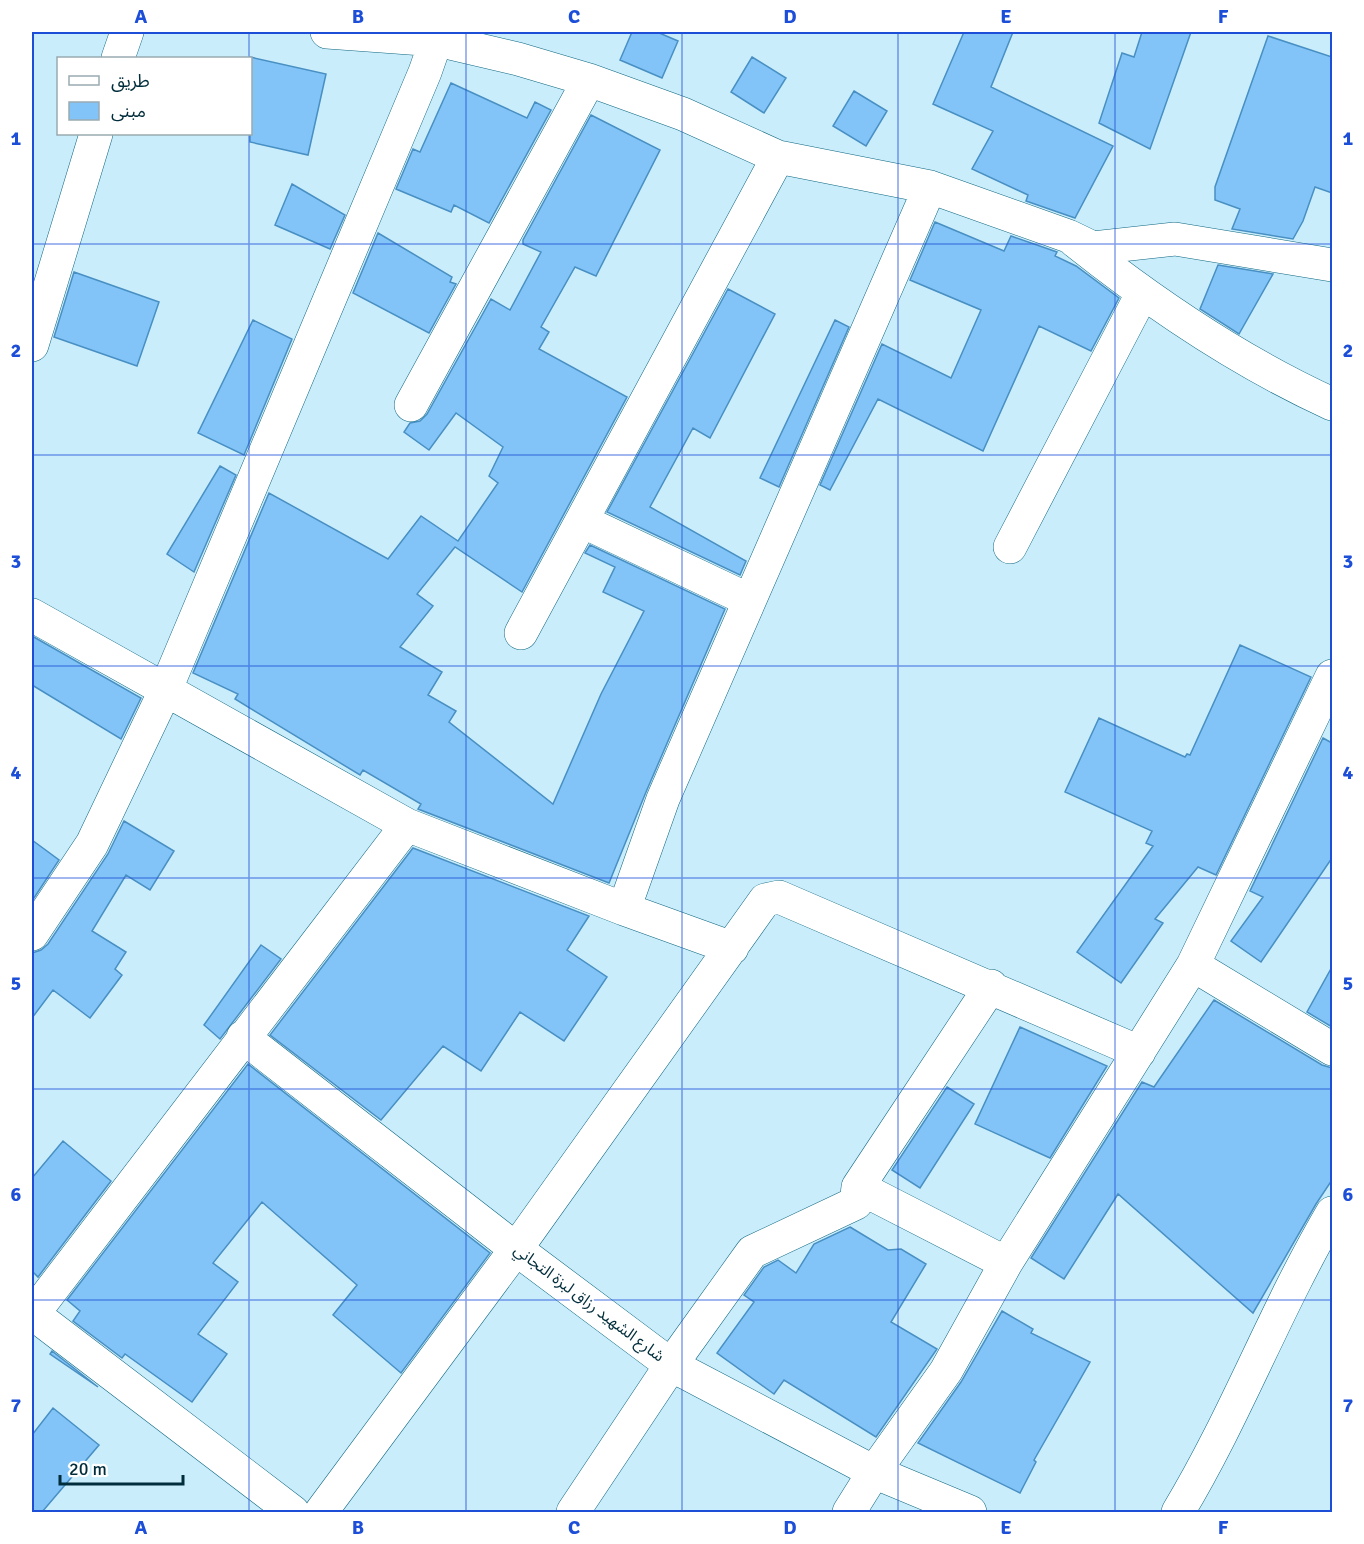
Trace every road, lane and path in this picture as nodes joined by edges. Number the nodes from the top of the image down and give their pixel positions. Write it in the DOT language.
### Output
graph roads {
  1 [pos="126,32"];
  2 [pos="327,32"];
  3 [pos="438,36"];
  4 [pos="118,57"];
  5 [pos="589,80"];
  6 [pos="96,135"];
  7 [pos="778,157"];
  8 [pos="930,187"];
  9 [pos="1068,236"];
  10 [pos="1332,265"];
  11 [pos="1142,294"];
  12 [pos="32,345"];
  13 [pos="1332,404"];
  14 [pos="411,405"];
  15 [pos="582,521"];
  16 [pos="1010,547"];
  17 [pos="749,600"];
  18 [pos="32,615"];
  19 [pos="520,633"];
  20 [pos="1332,676"];
  21 [pos="165,690"];
  22 [pos="407,825"];
  23 [pos="624,909"];
  24 [pos="32,934"];
  25 [pos="732,948"];
  26 [pos="1193,965"];
  27 [pos="991,987"];
  28 [pos="243,1037"];
  29 [pos="1332,1049"];
  30 [pos="1139,1052"];
  31 [pos="858,1187"];
  32 [pos="1332,1213"];
  33 [pos="516,1249"];
  34 [pos="1006,1263"];
  35 [pos="32,1314"];
  36 [pos="671,1365"];
  37 [pos="874,1472"];
  38 [pos="293,1512"];
  39 [pos="321,1512"];
  40 [pos="573,1512"];
  41 [pos="849,1512"];
  42 [pos="970,1512"];
  43 [pos="1178,1512"];
  1 -- 4 [label="street"];
  2 -- 3 [label="street"];
  3 -- 5 [label="street"];
  3 -- 21 [label="street"];
  5 -- 7 [label="street"];
  5 -- 14 [label="street"];
  6 -- 12 [label="street"];
  7 -- 8 [label="street"];
  7 -- 15 [label="street"];
  8 -- 9 [label="street"];
  8 -- 17 [label="street"];
  9 -- 10 [label="street"];
  9 -- 11 [label="street"];
  11 -- 13 [label="street"];
  11 -- 16 [label="street"];
  15 -- 17 [label="street"];
  15 -- 19 [label="street"];
  17 -- 23 [label="street"];
  18 -- 21 [label="street"];
  20 -- 26 [label="street"];
  21 -- 22 [label="street"];
  21 -- 24 [label="street"];
  22 -- 23 [label="street"];
  22 -- 28 [label="street"];
  23 -- 25 [label="street"];
  25 -- 27 [label="street"];
  25 -- 33 [label="street"];
  26 -- 29 [label="street"];
  26 -- 30 [label="street"];
  27 -- 30 [label="street"];
  27 -- 31 [label="street"];
  28 -- 33 [label="street, شارع الشهيد رزاق لبزة التجاني"];
  28 -- 35 [label="street"];
  30 -- 34 [label="street"];
  31 -- 34 [label="street"];
  31 -- 36 [label="street"];
  32 -- 43 [label="street"];
  33 -- 36 [label="street, شارع الشهيد رزاق لبزة التجاني"];
  33 -- 39 [label="street"];
  34 -- 37 [label="street"];
  35 -- 38 [label="street"];
  36 -- 37 [label="street, شارع الشهيد رزاق لبزة التجاني"];
  36 -- 40 [label="street"];
  37 -- 41 [label="street"];
  37 -- 42 [label="street, شارع الشهيد رزاق لبزة التجاني"];
}
